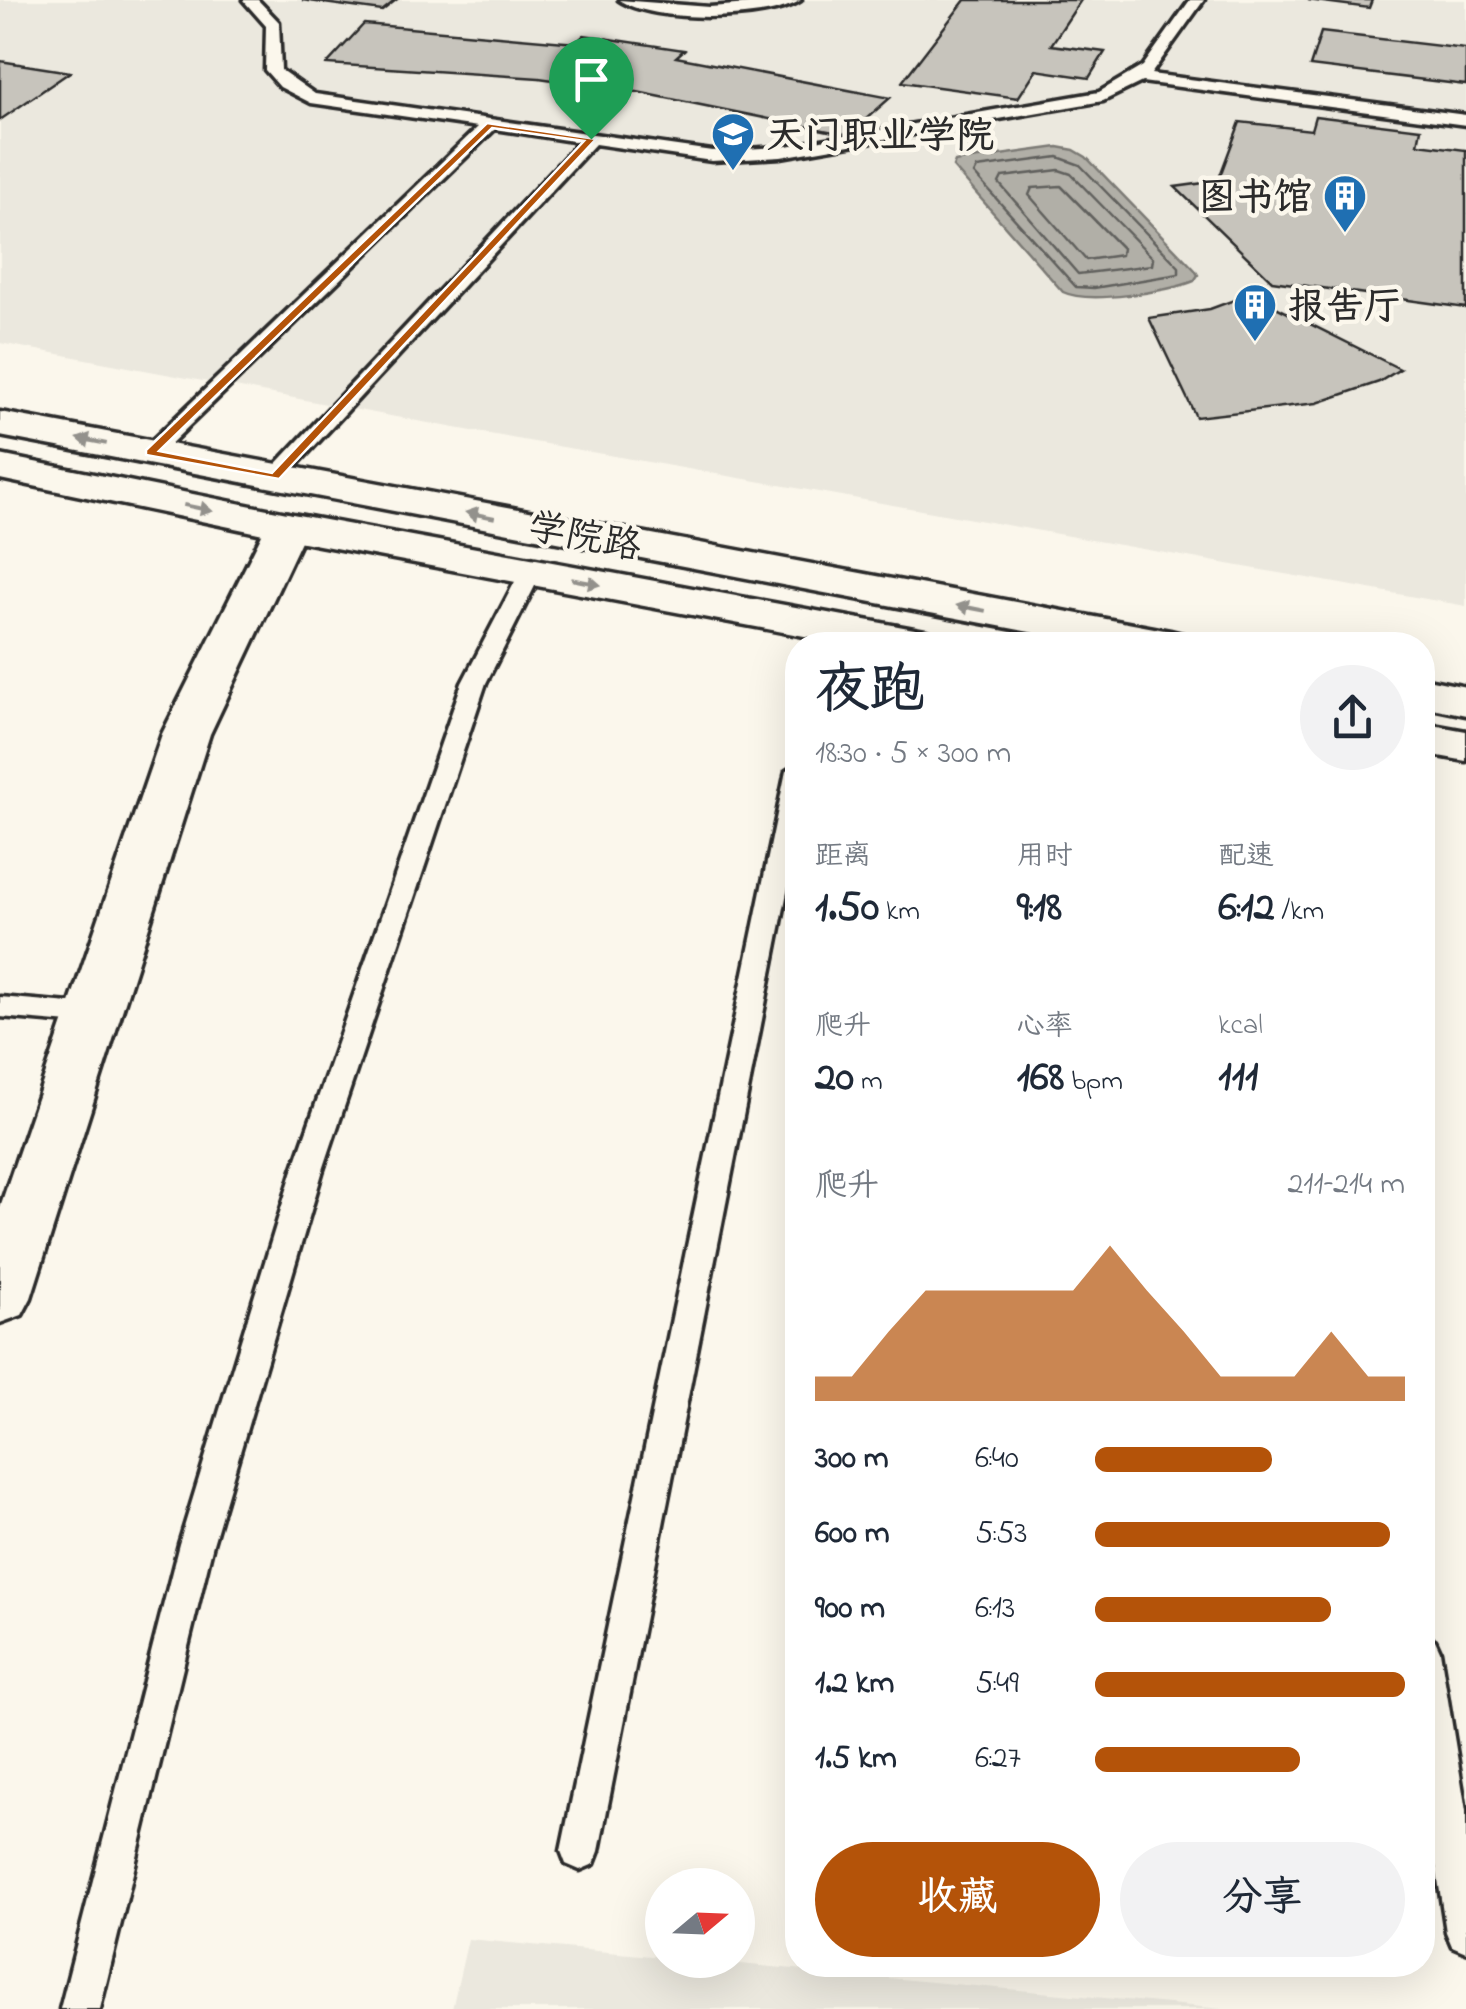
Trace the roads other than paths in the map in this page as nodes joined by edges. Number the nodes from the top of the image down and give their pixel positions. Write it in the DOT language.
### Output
graph roads {
  1 [pos="250,0"];
  2 [pos="626,0"];
  3 [pos="794,0"];
  4 [pos="1197,0"];
  5 [pos="1143,78"];
  6 [pos="1466,120"];
  7 [pos="490,125"];
  8 [pos="591,139"];
  9 [pos="0,424"];
  10 [pos="150,453"];
  11 [pos="0,468"];
  12 [pos="281,502"];
  13 [pos="531,572"];
  14 [pos="807,632"];
  15 [pos="1089,632"];
  16 [pos="1435,695"];
  17 [pos="1466,701"];
  18 [pos="1435,740"];
  19 [pos="1466,746"];
  20 [pos="785,835"];
  21 [pos="0,1008"];
  22 [pos="93,1015"];
  23 [pos="15,1209"];
  24 [pos="0,1298"];
  25 [pos="1435,1734"];
  26 [pos="580,1851"];
  27 [pos="1466,1932"];
  28 [pos="80,2009"];
  1 -- 7 [label="lane"];
  2 -- 3 [label="lane"];
  4 -- 5 [label="lane"];
  5 -- 6 [label="lane"];
  5 -- 8 [label="lane"];
  7 -- 8 [label="lane"];
  7 -- 10 [label="lane"];
  8 -- 12 [label="lane"];
  10 -- 9 [label="main road, 学院路, one-way"];
  10 -- 12 [label="main road, 学院路"];
  11 -- 12 [label="main road, 学院路, one-way"];
  12 -- 13 [label="main road, 学院路"];
  15 -- 12 [label="main road, 学院路, one-way"];
  12 -- 22 [label="main road"];
  13 -- 14 [label="main road, 学院路, one-way"];
  13 -- 28 [label="lane"];
  16 -- 17 [label="main road"];
  18 -- 19 [label="main road"];
  20 -- 26 [label="lane"];
  21 -- 22 [label="lane"];
  22 -- 23 [label="main road"];
  23 -- 24 [label="main road"];
  25 -- 27 [label="lane"];
}
